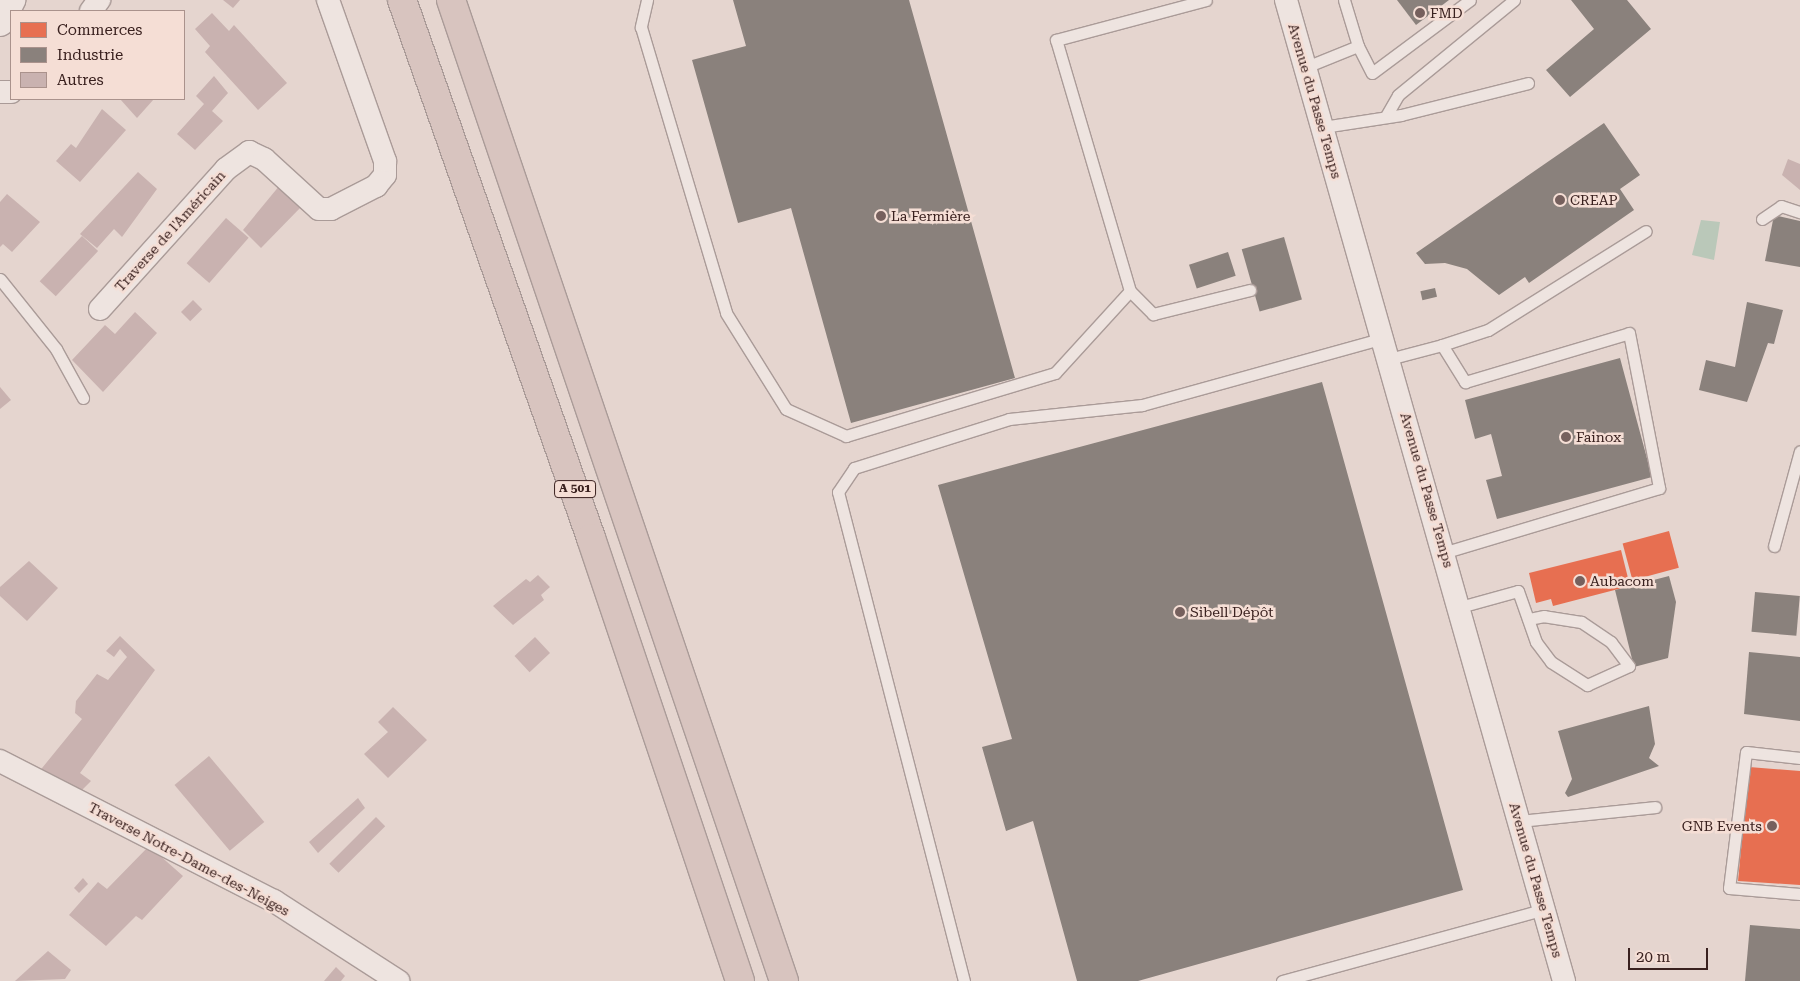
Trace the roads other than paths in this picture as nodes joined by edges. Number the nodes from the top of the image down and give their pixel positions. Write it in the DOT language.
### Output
graph roads {
  1 [pos="11,0"];
  2 [pos="328,0"];
  3 [pos="402,0"];
  4 [pos="451,0"];
  5 [pos="647,0"];
  6 [pos="1206,0"];
  7 [pos="1286,0"];
  8 [pos="1344,0"];
  9 [pos="1470,0"];
  10 [pos="1514,0"];
  11 [pos="0,22"];
  12 [pos="1358,46"];
  13 [pos="1306,68"];
  14 [pos="1528,83"];
  15 [pos="1386,116"];
  16 [pos="1323,127"];
  17 [pos="1800,212"];
  18 [pos="1762,220"];
  19 [pos="1646,231"];
  20 [pos="0,279"];
  21 [pos="1250,290"];
  22 [pos="1130,291"];
  23 [pos="100,309"];
  24 [pos="1442,345"];
  25 [pos="1386,348"];
  26 [pos="83,398"];
  27 [pos="1800,451"];
  28 [pos="1774,546"];
  29 [pos="1445,552"];
  30 [pos="1460,607"];
  31 [pos="1528,619"];
  32 [pos="1800,758"];
  33 [pos="0,761"];
  34 [pos="1655,807"];
  35 [pos="1520,821"];
  36 [pos="1800,894"];
  37 [pos="1545,909"];
  38 [pos="1302,978"];
  39 [pos="398,981"];
  40 [pos="740,981"];
  41 [pos="784,981"];
  42 [pos="964,981"];
  43 [pos="1282,981"];
  44 [pos="1564,981"];
  1 -- 11 [label="street"];
  2 -- 23 [label="street, Traverse de l'Américain"];
  3 -- 40 [label="highway, A 501"];
  4 -- 41 [label="highway, A 501"];
  5 -- 22 [label="lane"];
  6 -- 22 [label="lane"];
  7 -- 13 [label="street, Avenue du Passe Temps"];
  8 -- 12 [label="lane"];
  9 -- 12 [label="lane"];
  10 -- 15 [label="lane"];
  12 -- 13 [label="lane"];
  13 -- 16 [label="street, Avenue du Passe Temps"];
  14 -- 15 [label="lane"];
  15 -- 16 [label="lane"];
  16 -- 25 [label="street, Avenue du Passe Temps"];
  17 -- 18 [label="lane"];
  19 -- 24 [label="lane"];
  20 -- 26 [label="lane"];
  21 -- 22 [label="lane"];
  24 -- 25 [label="lane"];
  24 -- 29 [label="lane"];
  25 -- 29 [label="street, Avenue du Passe Temps"];
  25 -- 42 [label="lane"];
  27 -- 28 [label="lane"];
  29 -- 30 [label="street, Avenue du Passe Temps"];
  30 -- 31 [label="lane"];
  30 -- 35 [label="street, Avenue du Passe Temps"];
  31 -- 31 [label="lane"];
  32 -- 36 [label="lane"];
  33 -- 39 [label="street, Traverse Notre-Dame-des-Neiges"];
  34 -- 35 [label="lane"];
  35 -- 37 [label="street, Avenue du Passe Temps"];
  37 -- 38 [label="lane"];
  37 -- 44 [label="street, Avenue du Passe Temps"];
  38 -- 43 [label="lane"];
}
